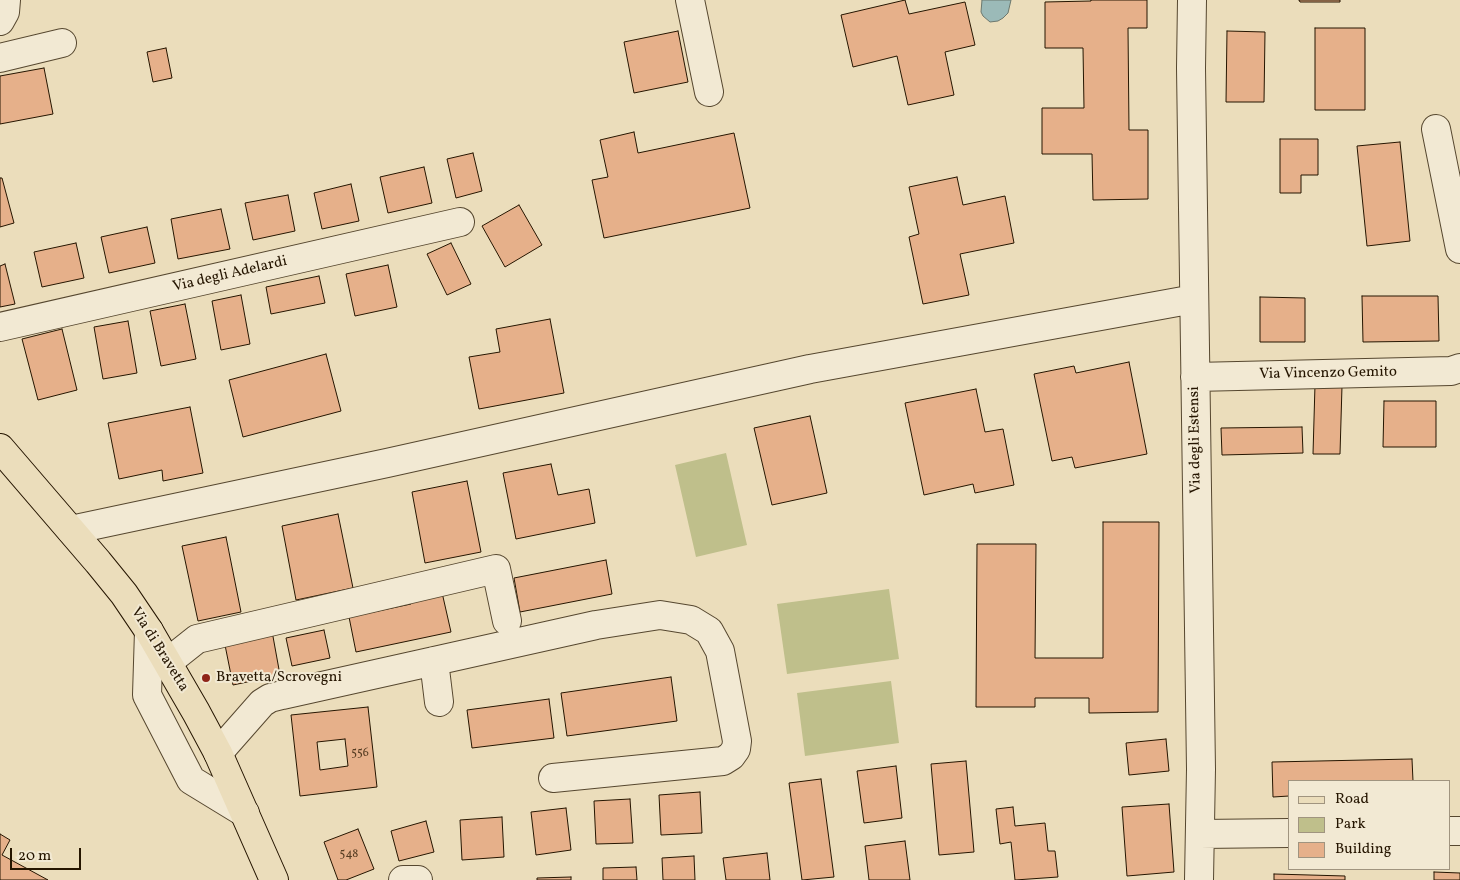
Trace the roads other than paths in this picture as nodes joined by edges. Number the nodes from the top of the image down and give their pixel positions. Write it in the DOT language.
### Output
graph roads {
  1 [pos="6,0"];
  2 [pos="690,0"];
  3 [pos="1192,0"];
  4 [pos="0,21"];
  5 [pos="62,43"];
  6 [pos="0,58"];
  7 [pos="709,92"];
  8 [pos="1436,129"];
  9 [pos="460,222"];
  10 [pos="1460,249"];
  11 [pos="1194,300"];
  12 [pos="0,327"];
  13 [pos="1460,368"];
  14 [pos="1195,377"];
  15 [pos="0,448"];
  16 [pos="70,530"];
  17 [pos="283,606"];
  18 [pos="507,621"];
  19 [pos="149,631"];
  20 [pos="197,639"];
  21 [pos="434,661"];
  22 [pos="168,662"];
  23 [pos="440,702"];
  24 [pos="218,754"];
  25 [pos="553,778"];
  26 [pos="245,813"];
  27 [pos="1288,833"];
  28 [pos="1200,834"];
  29 [pos="274,880"];
  30 [pos="403,880"];
  31 [pos="418,880"];
  32 [pos="1199,880"];
  1 -- 4 [label="street"];
  2 -- 7 [label="street"];
  3 -- 11 [label="street, Via degli Estensi"];
  5 -- 6 [label="street"];
  8 -- 10 [label="street"];
  9 -- 12 [label="street, Via degli Adelardi"];
  11 -- 14 [label="street, Via degli Estensi"];
  11 -- 16 [label="street"];
  13 -- 14 [label="street, Via Vincenzo Gemito"];
  14 -- 28 [label="street, Via degli Estensi"];
  15 -- 16 [label="main road, Via di Bravetta"];
  16 -- 19 [label="main road, Via di Bravetta"];
  17 -- 20 [label="street"];
  18 -- 20 [label="street"];
  19 -- 22 [label="main road, Via di Bravetta"];
  19 -- 26 [label="street"];
  20 -- 22 [label="street"];
  21 -- 23 [label="street"];
  21 -- 24 [label="street"];
  21 -- 25 [label="street"];
  22 -- 24 [label="main road, Via di Bravetta"];
  24 -- 26 [label="main road, Via di Bravetta"];
  26 -- 29 [label="main road, Via di Bravetta"];
  27 -- 28 [label="street"];
  28 -- 32 [label="street, Via degli Estensi"];
  30 -- 31 [label="street"];
}
